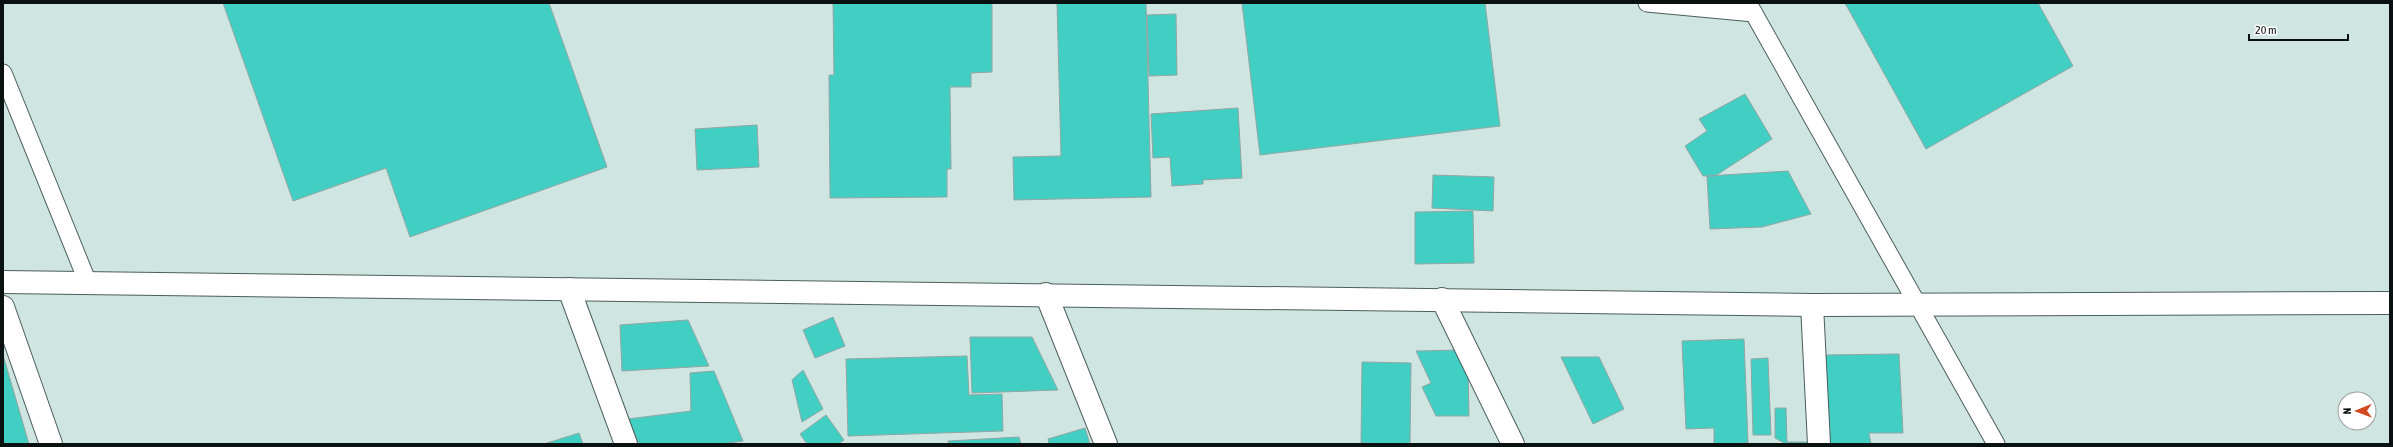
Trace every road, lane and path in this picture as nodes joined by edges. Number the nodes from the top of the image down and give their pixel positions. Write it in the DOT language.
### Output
graph roads {
  1 [pos="1646,3"];
  2 [pos="1751,8"];
  3 [pos="3,73"];
  4 [pos="3,282"];
  5 [pos="88,283"];
  6 [pos="569,289"];
  7 [pos="1046,294"];
  8 [pos="1442,299"];
  9 [pos="2390,303"];
  10 [pos="1916,304"];
  11 [pos="1812,305"];
  12 [pos="3,306"];
  13 [pos="51,444"];
  14 [pos="626,444"];
  15 [pos="1106,444"];
  16 [pos="1513,444"];
  17 [pos="1819,444"];
  18 [pos="1996,444"];
  1 -- 2 [label="lane"];
  2 -- 10 [label="lane"];
  3 -- 5 [label="lane"];
  4 -- 5 [label="street"];
  5 -- 6 [label="street"];
  6 -- 7 [label="street"];
  6 -- 14 [label="street"];
  7 -- 8 [label="street"];
  7 -- 15 [label="street"];
  8 -- 11 [label="street"];
  8 -- 16 [label="street"];
  9 -- 10 [label="street"];
  10 -- 11 [label="street"];
  10 -- 18 [label="lane"];
  11 -- 17 [label="street"];
  12 -- 13 [label="street"];
}
